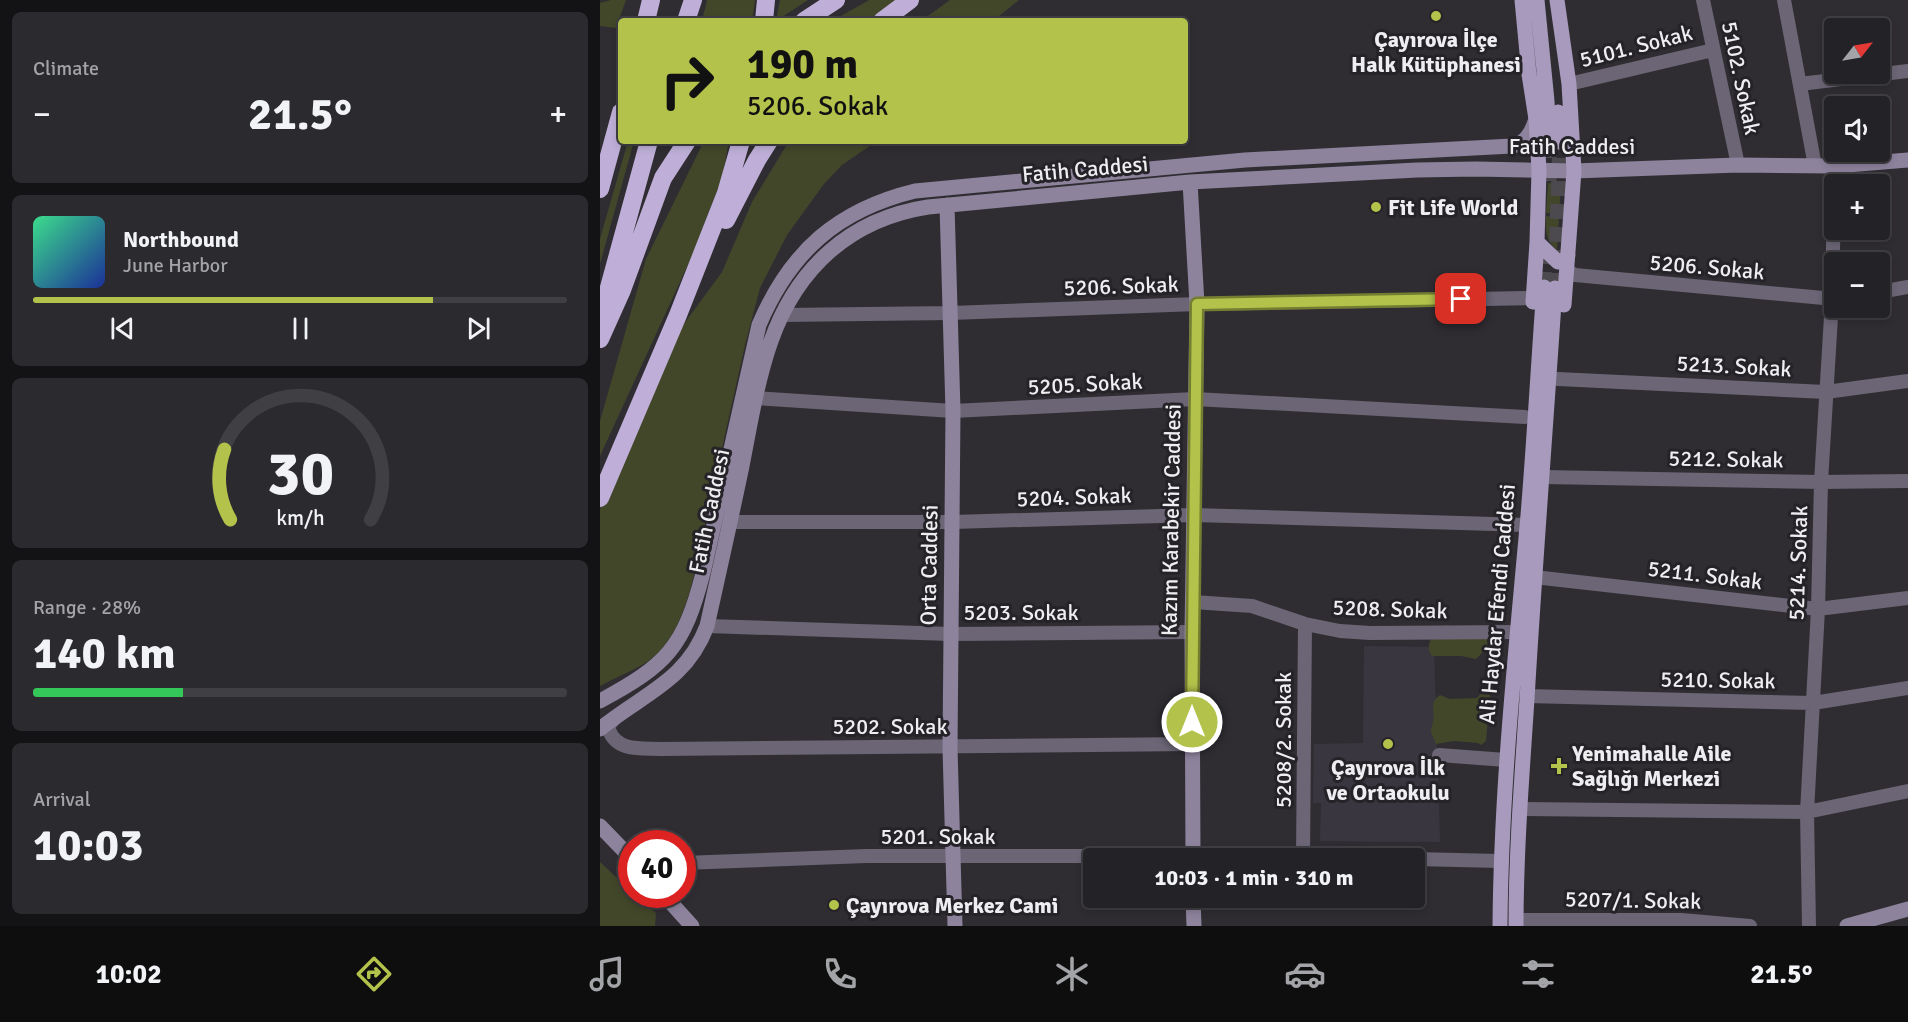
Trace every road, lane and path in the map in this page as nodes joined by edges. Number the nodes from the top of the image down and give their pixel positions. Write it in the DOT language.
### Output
graph roads {
  1 [pos="651,0"];
  2 [pos="687,0"];
  3 [pos="693,0"];
  4 [pos="766,0"];
  5 [pos="836,0"];
  6 [pos="910,0"];
  7 [pos="1522,0"];
  8 [pos="1537,0"];
  9 [pos="1546,0"];
  10 [pos="1557,0"];
  11 [pos="1703,0"];
  12 [pos="1784,0"];
  13 [pos="647,18"];
  14 [pos="682,18"];
  15 [pos="687,18"];
  16 [pos="764,18"];
  17 [pos="809,18"];
  18 [pos="886,18"];
  19 [pos="1713,50"];
  20 [pos="1908,71"];
  21 [pos="1569,84"];
  22 [pos="1800,84"];
  23 [pos="1536,118"];
  24 [pos="618,123"];
  25 [pos="648,144"];
  26 [pos="685,144"];
  27 [pos="740,144"];
  28 [pos="767,144"];
  29 [pos="1908,160"];
  30 [pos="1738,165"];
  31 [pos="1815,166"];
  32 [pos="1835,166"];
  33 [pos="1539,170"];
  34 [pos="1574,171"];
  35 [pos="1835,174"];
  36 [pos="1190,182"];
  37 [pos="600,189"];
  38 [pos="947,205"];
  39 [pos="1537,242"];
  40 [pos="808,249"];
  41 [pos="819,261"];
  42 [pos="1556,277"];
  43 [pos="783,279"];
  44 [pos="1908,287"];
  45 [pos="797,288"];
  46 [pos="1890,290"];
  47 [pos="1824,298"];
  48 [pos="1197,304"];
  49 [pos="951,313"];
  50 [pos="678,315"];
  51 [pos="782,315"];
  52 [pos="1832,318"];
  53 [pos="600,320"];
  54 [pos="600,339"];
  55 [pos="1558,379"];
  56 [pos="1908,381"];
  57 [pos="1827,392"];
  58 [pos="756,398"];
  59 [pos="1195,399"];
  60 [pos="953,411"];
  61 [pos="1525,417"];
  62 [pos="1543,477"];
  63 [pos="1908,481"];
  64 [pos="1821,482"];
  65 [pos="600,498"];
  66 [pos="727,502"];
  67 [pos="1529,505"];
  68 [pos="1194,515"];
  69 [pos="730,522"];
  70 [pos="953,522"];
  71 [pos="1527,525"];
  72 [pos="716,541"];
  73 [pos="1534,577"];
  74 [pos="1908,598"];
  75 [pos="1193,602"];
  76 [pos="1818,609"];
  77 [pos="1305,624"];
  78 [pos="707,626"];
  79 [pos="1192,632"];
  80 [pos="1517,632"];
  81 [pos="950,634"];
  82 [pos="1908,688"];
  83 [pos="1527,696"];
  84 [pos="600,701"];
  85 [pos="1813,703"];
  86 [pos="614,719"];
  87 [pos="600,731"];
  88 [pos="1192,744"];
  89 [pos="625,747"];
  90 [pos="950,748"];
  91 [pos="1439,755"];
  92 [pos="1506,760"];
  93 [pos="1908,791"];
  94 [pos="1520,809"];
  95 [pos="1807,812"];
  96 [pos="600,826"];
  97 [pos="618,845"];
  98 [pos="1193,848"];
  99 [pos="1303,848"];
  100 [pos="954,857"];
  101 [pos="1083,857"];
  102 [pos="1425,859"];
  103 [pos="1500,861"];
  104 [pos="696,862"];
  105 [pos="676,908"];
  106 [pos="1193,908"];
  107 [pos="1908,909"];
  108 [pos="1516,923"];
  109 [pos="692,926"];
  110 [pos="955,926"];
  111 [pos="1194,926"];
  112 [pos="1500,926"];
  113 [pos="1750,926"];
  114 [pos="1809,926"];
  115 [pos="1847,926"];
  1 -- 13 [label="highway"];
  2 -- 14 [label="highway"];
  3 -- 15 [label="highway"];
  4 -- 16 [label="highway"];
  5 -- 17 [label="highway"];
  6 -- 18 [label="highway"];
  7 -- 23 [label="main road"];
  8 -- 9 [label="main road"];
  10 -- 21 [label="main road"];
  11 -- 19 [label="street, 5102. Sokak"];
  12 -- 22 [label="street"];
  19 -- 21 [label="street, 5101. Sokak"];
  19 -- 30 [label="street, 5102. Sokak"];
  20 -- 22 [label="street"];
  21 -- 34 [label="main road"];
  22 -- 31 [label="street"];
  23 -- 33 [label="main road"];
  23 -- 40 [label="street"];
  24 -- 37 [label="highway"];
  25 -- 53 [label="highway"];
  26 -- 54 [label="highway"];
  27 -- 50 [label="highway"];
  28 -- 50 [label="highway"];
  29 -- 32 [label="street, Fatih Caddesi"];
  30 -- 31 [label="street, Fatih Caddesi"];
  30 -- 34 [label="street, Fatih Caddesi"];
  31 -- 32 [label="street, Fatih Caddesi"];
  32 -- 35 [label="street"];
  33 -- 34 [label="street, Fatih Caddesi"];
  33 -- 36 [label="street, Fatih Caddesi"];
  33 -- 39 [label="main road"];
  34 -- 42 [label="main road"];
  36 -- 38 [label="street, Fatih Caddesi"];
  36 -- 48 [label="street, Kazım Karabekir Caddesi"];
  38 -- 41 [label="street, Fatih Caddesi"];
  38 -- 49 [label="street, Orta Caddesi"];
  39 -- 42 [label="main road"];
  39 -- 42 [label="main road"];
  40 -- 41 [label="street"];
  40 -- 43 [label="street"];
  41 -- 45 [label="street, Fatih Caddesi"];
  42 -- 47 [label="street, 5206. Sokak"];
  42 -- 48 [label="street, 5206. Sokak"];
  42 -- 55 [label="main road"];
  42 -- 61 [label="main road"];
  42 -- 62 [label="main road, Ali Haydar Efendi Caddesi"];
  42 -- 67 [label="main road, Ali Haydar Efendi Caddesi"];
  43 -- 45 [label="street"];
  43 -- 66 [label="street"];
  44 -- 46 [label="street"];
  45 -- 51 [label="street, Fatih Caddesi"];
  48 -- 49 [label="street, 5206. Sokak"];
  48 -- 59 [label="street, Kazım Karabekir Caddesi"];
  49 -- 51 [label="street, 5206. Sokak"];
  49 -- 60 [label="street, Orta Caddesi"];
  50 -- 65 [label="highway"];
  51 -- 58 [label="street, Fatih Caddesi"];
  52 -- 57 [label="street, 5214. Sokak"];
  55 -- 57 [label="street, 5213. Sokak"];
  55 -- 62 [label="main road"];
  56 -- 57 [label="street, 5213. Sokak"];
  57 -- 64 [label="street, 5214. Sokak"];
  58 -- 60 [label="street, 5205. Sokak"];
  58 -- 66 [label="street, Fatih Caddesi"];
  59 -- 60 [label="street, 5205. Sokak"];
  59 -- 61 [label="street, 5205. Sokak"];
  59 -- 68 [label="street, Kazım Karabekir Caddesi"];
  60 -- 70 [label="street, Orta Caddesi"];
  61 -- 67 [label="main road"];
  62 -- 64 [label="street, 5212. Sokak"];
  62 -- 73 [label="main road, Ali Haydar Efendi Caddesi"];
  63 -- 64 [label="street, 5212. Sokak"];
  64 -- 76 [label="street, 5214. Sokak"];
  66 -- 69 [label="street, Fatih Caddesi"];
  66 -- 72 [label="street"];
  67 -- 71 [label="main road, Ali Haydar Efendi Caddesi"];
  68 -- 70 [label="street, 5204. Sokak"];
  68 -- 71 [label="street, 5204. Sokak"];
  68 -- 75 [label="street, Kazım Karabekir Caddesi"];
  69 -- 70 [label="street, 5204. Sokak"];
  69 -- 72 [label="street, Fatih Caddesi"];
  70 -- 81 [label="street, Orta Caddesi"];
  71 -- 80 [label="main road, Ali Haydar Efendi Caddesi"];
  72 -- 78 [label="street, Fatih Caddesi"];
  72 -- 84 [label="street"];
  73 -- 76 [label="street, 5211. Sokak"];
  73 -- 83 [label="main road, Ali Haydar Efendi Caddesi"];
  74 -- 76 [label="street, 5211. Sokak"];
  75 -- 77 [label="street, 5208. Sokak"];
  75 -- 79 [label="street, Kazım Karabekir Caddesi"];
  76 -- 85 [label="street, 5214. Sokak"];
  77 -- 80 [label="street, 5208. Sokak"];
  77 -- 99 [label="street, 5208/2. Sokak"];
  78 -- 81 [label="street, 5203. Sokak"];
  78 -- 86 [label="street, Fatih Caddesi"];
  79 -- 81 [label="street, 5203. Sokak"];
  79 -- 88 [label="street, Kazım Karabekir Caddesi"];
  80 -- 92 [label="main road, Ali Haydar Efendi Caddesi"];
  81 -- 90 [label="street, Orta Caddesi"];
  82 -- 85 [label="street, 5210. Sokak"];
  83 -- 85 [label="street, 5210. Sokak"];
  83 -- 94 [label="main road, Ali Haydar Efendi Caddesi"];
  85 -- 95 [label="street, 5214. Sokak"];
  86 -- 87 [label="street, Fatih Caddesi"];
  86 -- 89 [label="street"];
  87 -- 89 [label="street"];
  88 -- 90 [label="street, 5202. Sokak"];
  88 -- 98 [label="street, Kazım Karabekir Caddesi"];
  89 -- 90 [label="street, 5202. Sokak"];
  90 -- 100 [label="street, Orta Caddesi"];
  91 -- 92 [label="street"];
  92 -- 103 [label="main road, Ali Haydar Efendi Caddesi"];
  93 -- 95 [label="street"];
  94 -- 95 [label="street"];
  94 -- 108 [label="main road, Ali Haydar Efendi Caddesi"];
  95 -- 114 [label="street, 5214. Sokak"];
  96 -- 97 [label="street"];
  100 -- 101 [label="street, 5201. Sokak"];
  100 -- 104 [label="street, 5201. Sokak"];
  100 -- 110 [label="street, Orta Caddesi"];
  102 -- 103 [label="street"];
  103 -- 112 [label="main road, Ali Haydar Efendi Caddesi"];
  105 -- 109 [label="street"];
  106 -- 111 [label="street"];
  107 -- 115 [label="street"];
  108 -- 113 [label="street, 5207/1. Sokak"];
}
